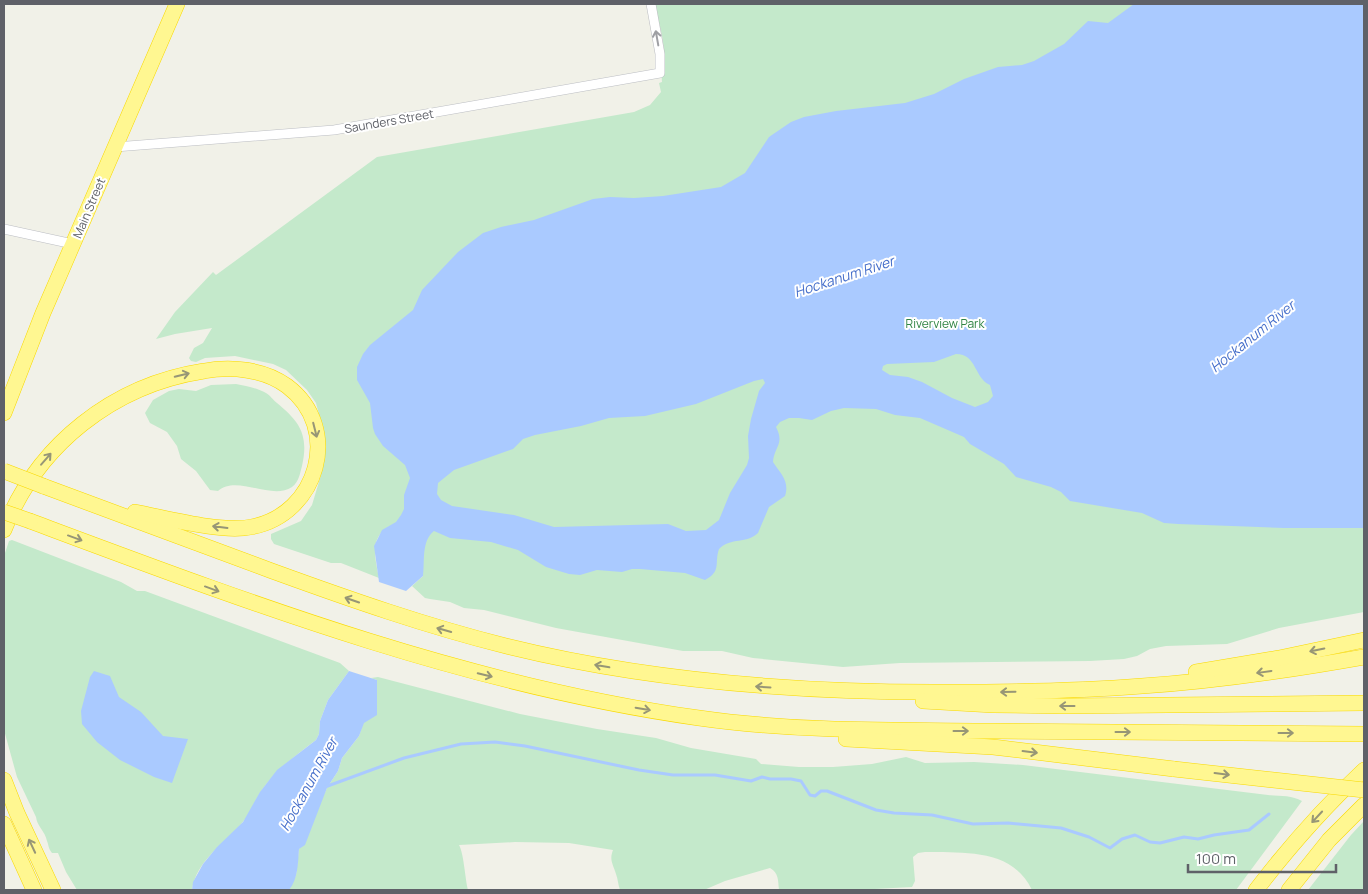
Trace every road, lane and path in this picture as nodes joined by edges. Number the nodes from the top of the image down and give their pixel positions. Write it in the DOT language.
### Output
graph roads {
  1 [pos="177,4"];
  2 [pos="651,4"];
  3 [pos="115,146"];
  4 [pos="4,229"];
  5 [pos="73,244"];
  6 [pos="4,413"];
  7 [pos="4,472"];
  8 [pos="92,504"];
  9 [pos="4,512"];
  10 [pos="4,530"];
  11 [pos="1364,640"];
  12 [pos="1364,657"];
  13 [pos="1142,686"];
  14 [pos="812,690"];
  15 [pos="1364,703"];
  16 [pos="1364,734"];
  17 [pos="912,736"];
  18 [pos="1364,770"];
  19 [pos="4,780"];
  20 [pos="1364,790"];
  21 [pos="1364,805"];
  22 [pos="4,824"];
  23 [pos="34,890"];
  24 [pos="53,890"];
  25 [pos="1256,890"];
  26 [pos="1289,890"];
  1 -- 3 [label="highway, Main Street"];
  3 -- 2 [label="street, Saunders Street, one-way"];
  3 -- 5 [label="highway, Main Street"];
  4 -- 5 [label="street"];
  5 -- 6 [label="highway, Main Street"];
  7 -- 8 [label="highway, bridge"];
  10 -- 8 [label="highway, one-way"];
  14 -- 8 [label="highway, one-way"];
  9 -- 17 [label="highway, one-way, bridge"];
  11 -- 13 [label="highway, one-way"];
  12 -- 13 [label="highway, one-way"];
  13 -- 14 [label="highway, one-way"];
  15 -- 14 [label="highway, one-way"];
  17 -- 16 [label="highway, one-way"];
  17 -- 20 [label="highway, one-way, bridge"];
  18 -- 25 [label="highway, one-way"];
  24 -- 19 [label="highway, one-way"];
  21 -- 26 [label="highway"];
  22 -- 23 [label="highway"];
}
